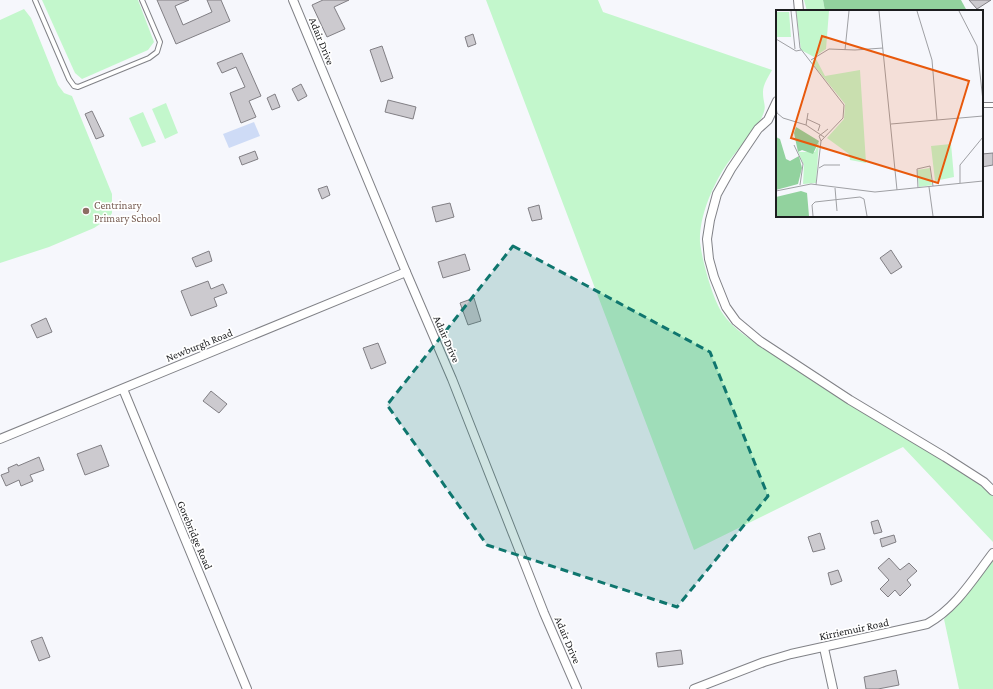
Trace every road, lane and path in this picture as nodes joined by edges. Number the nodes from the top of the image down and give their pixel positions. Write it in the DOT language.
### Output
graph roads {
  1 [pos="35,0"];
  2 [pos="142,0"];
  3 [pos="293,0"];
  4 [pos="798,0"];
  5 [pos="799,10"];
  6 [pos="776,103"];
  7 [pos="406,272"];
  8 [pos="123,389"];
  9 [pos="0,439"];
  10 [pos="993,491"];
  11 [pos="993,553"];
  12 [pos="824,648"];
  13 [pos="247,689"];
  14 [pos="577,689"];
  15 [pos="694,689"];
  16 [pos="833,689"];
  1 -- 2 [label="lane"];
  3 -- 7 [label="street, Adair Drive"];
  4 -- 5 [label="street"];
  6 -- 10 [label="street"];
  7 -- 8 [label="street, Newburgh Road"];
  7 -- 14 [label="street, Adair Drive"];
  8 -- 9 [label="street, Newburgh Road"];
  8 -- 13 [label="street, Gorebridge Road"];
  11 -- 12 [label="street, Kirriemuir Road"];
  12 -- 15 [label="street, Kirriemuir Road"];
  12 -- 16 [label="street"];
}
